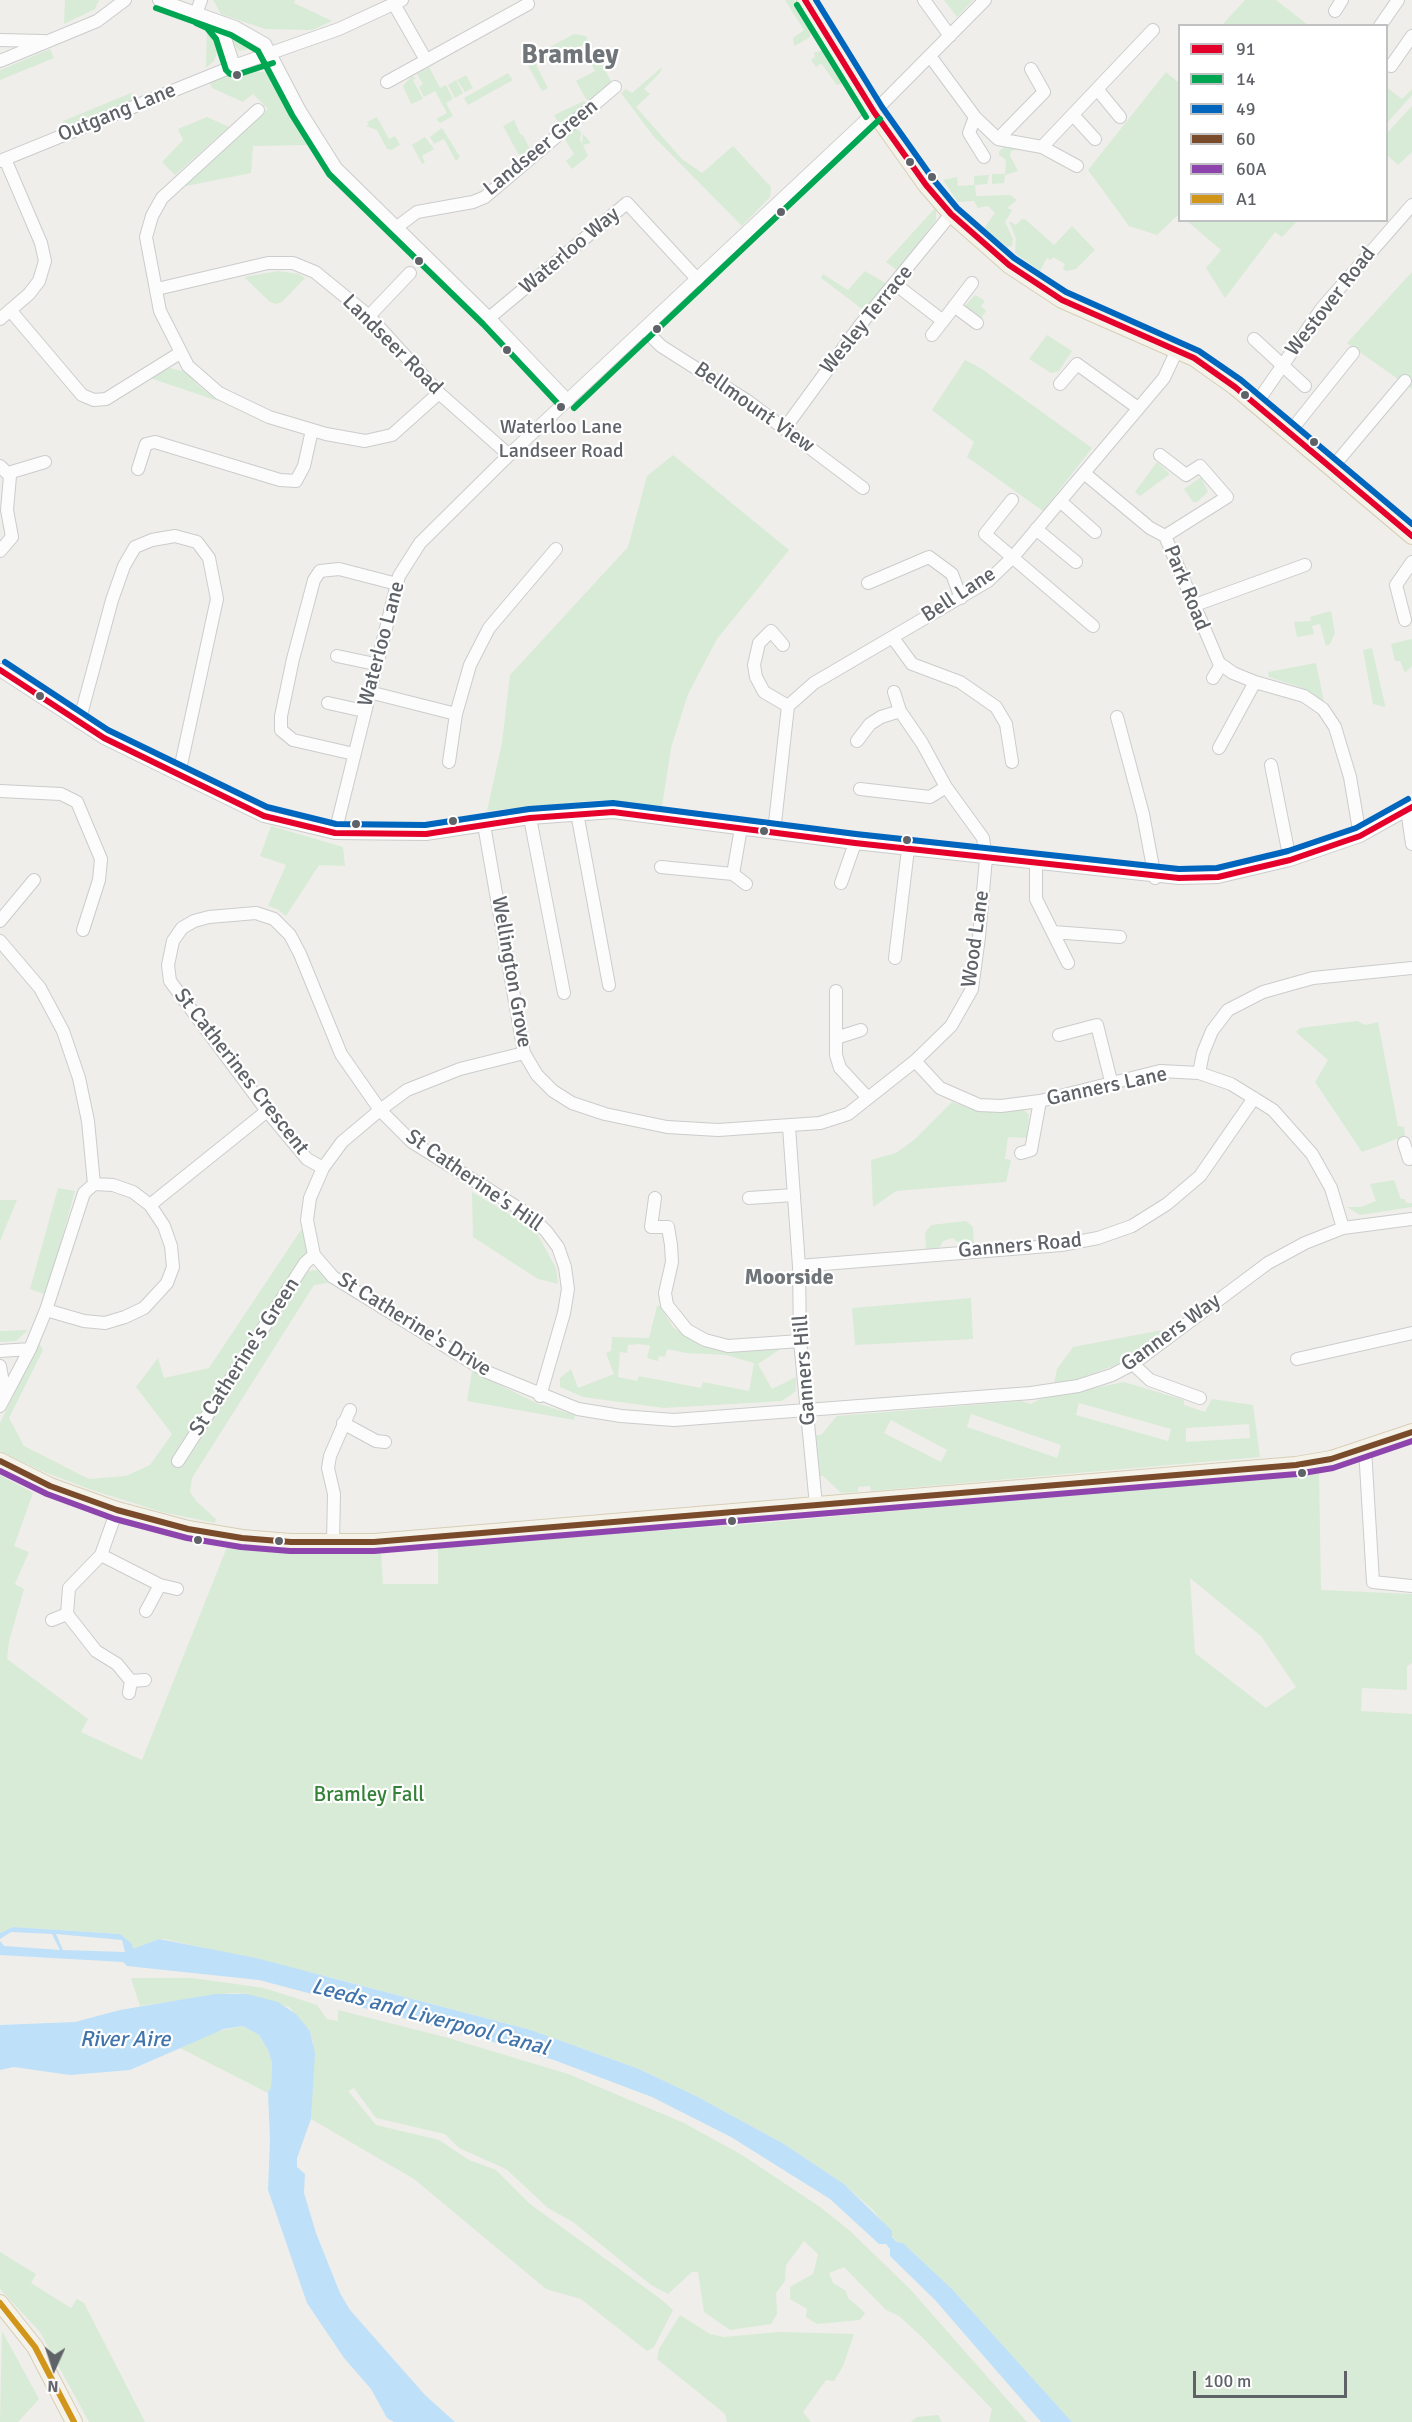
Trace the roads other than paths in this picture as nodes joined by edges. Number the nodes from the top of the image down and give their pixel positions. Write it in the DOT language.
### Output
graph roads {
  1 [pos="125,0"];
  2 [pos="159,0"];
  3 [pos="201,0"];
  4 [pos="805,0"];
  5 [pos="924,0"];
  6 [pos="985,0"];
  7 [pos="1398,0"];
  8 [pos="399,1"];
  9 [pos="528,4"];
  10 [pos="196,14"];
  11 [pos="213,20"];
  12 [pos="1381,24"];
  13 [pos="1153,30"];
  14 [pos="950,36"];
  15 [pos="1412,36"];
  16 [pos="0,40"];
  17 [pos="49,42"];
  18 [pos="270,54"];
  19 [pos="930,56"];
  20 [pos="426,60"];
  21 [pos="0,61"];
  22 [pos="234,66"];
  23 [pos="1391,66"];
  24 [pos="1031,69"];
  25 [pos="387,82"];
  26 [pos="615,87"];
  27 [pos="1097,89"];
  28 [pos="258,110"];
  29 [pos="874,112"];
  30 [pos="1073,115"];
  31 [pos="975,117"];
  32 [pos="1120,117"];
  33 [pos="998,139"];
  34 [pos="1095,139"];
  35 [pos="1042,147"];
  36 [pos="984,157"];
  37 [pos="2,160"];
  38 [pos="1077,166"];
  39 [pos="1412,205"];
  40 [pos="951,214"];
  41 [pos="397,227"];
  42 [pos="410,273"];
  43 [pos="698,279"];
  44 [pos="972,283"];
  45 [pos="895,285"];
  46 [pos="156,289"];
  47 [pos="954,306"];
  48 [pos="10,310"];
  49 [pos="369,316"];
  50 [pos="489,318"];
  51 [pos="0,319"];
  52 [pos="943,321"];
  53 [pos="976,323"];
  54 [pos="645,330"];
  55 [pos="932,335"];
  56 [pos="1254,339"];
  57 [pos="1177,350"];
  58 [pos="180,352"];
  59 [pos="1353,353"];
  60 [pos="1282,365"];
  61 [pos="1405,381"];
  62 [pos="1060,384"];
  63 [pos="1305,386"];
  64 [pos="439,393"];
  65 [pos="568,401"];
  66 [pos="1256,404"];
  67 [pos="1138,408"];
  68 [pos="785,428"];
  69 [pos="312,430"];
  70 [pos="1289,433"];
  71 [pos="509,455"];
  72 [pos="1160,455"];
  73 [pos="45,462"];
  74 [pos="138,469"];
  75 [pos="1331,469"];
  76 [pos="4,470"];
  77 [pos="1084,472"];
  78 [pos="863,488"];
  79 [pos="1012,500"];
  80 [pos="1060,501"];
  81 [pos="1036,529"];
  82 [pos="1095,532"];
  83 [pos="1165,536"];
  84 [pos="1412,536"];
  85 [pos="556,549"];
  86 [pos="0,552"];
  87 [pos="1013,557"];
  88 [pos="1412,561"];
  89 [pos="1076,562"];
  90 [pos="1305,565"];
  91 [pos="868,583"];
  92 [pos="397,584"];
  93 [pos="961,598"];
  94 [pos="1195,605"];
  95 [pos="1405,620"];
  96 [pos="1094,626"];
  97 [pos="893,638"];
  98 [pos="783,645"];
  99 [pos="337,656"];
  100 [pos="375,664"];
  101 [pos="1221,665"];
  102 [pos="0,670"];
  103 [pos="1213,678"];
  104 [pos="1255,682"];
  105 [pos="369,692"];
  106 [pos="894,692"];
  107 [pos="328,704"];
  108 [pos="788,706"];
  109 [pos="364,711"];
  110 [pos="900,711"];
  111 [pos="456,714"];
  112 [pos="1117,717"];
  113 [pos="78,722"];
  114 [pos="857,741"];
  115 [pos="1219,748"];
  116 [pos="354,754"];
  117 [pos="449,762"];
  118 [pos="1012,762"];
  119 [pos="1271,765"];
  120 [pos="180,774"];
  121 [pos="946,787"];
  122 [pos="860,789"];
  123 [pos="0,791"];
  124 [pos="1410,809"];
  125 [pos="577,813"];
  126 [pos="530,818"];
  127 [pos="484,825"];
  128 [pos="741,828"];
  129 [pos="774,832"];
  130 [pos="335,833"];
  131 [pos="1360,836"];
  132 [pos="855,843"];
  133 [pos="1412,844"];
  134 [pos="908,849"];
  135 [pos="986,858"];
  136 [pos="1290,860"];
  137 [pos="1036,864"];
  138 [pos="661,867"];
  139 [pos="733,874"];
  140 [pos="1155,878"];
  141 [pos="34,880"];
  142 [pos="841,883"];
  143 [pos="746,884"];
  144 [pos="0,921"];
  145 [pos="83,930"];
  146 [pos="1053,932"];
  147 [pos="1120,937"];
  148 [pos="0,940"];
  149 [pos="895,958"];
  150 [pos="1068,963"];
  151 [pos="1412,969"];
  152 [pos="609,985"];
  153 [pos="836,991"];
  154 [pos="564,993"];
  155 [pos="957,1016"];
  156 [pos="861,1030"];
  157 [pos="1059,1035"];
  158 [pos="836,1038"];
  159 [pos="524,1053"];
  160 [pos="915,1061"];
  161 [pos="1199,1073"];
  162 [pos="1111,1081"];
  163 [pos="868,1098"];
  164 [pos="1254,1098"];
  165 [pos="1040,1101"];
  166 [pos="267,1110"];
  167 [pos="380,1110"];
  168 [pos="789,1127"];
  169 [pos="1404,1143"];
  170 [pos="1021,1153"];
  171 [pos="1412,1158"];
  172 [pos="323,1168"];
  173 [pos="94,1184"];
  174 [pos="794,1195"];
  175 [pos="655,1198"];
  176 [pos="749,1198"];
  177 [pos="150,1205"];
  178 [pos="1412,1219"];
  179 [pos="1343,1228"];
  180 [pos="314,1255"];
  181 [pos="799,1266"];
  182 [pos="46,1310"];
  183 [pos="1412,1333"];
  184 [pos="800,1341"];
  185 [pos="30,1349"];
  186 [pos="0,1351"];
  187 [pos="1297,1359"];
  188 [pos="1133,1364"];
  189 [pos="0,1366"];
  190 [pos="540,1396"];
  191 [pos="1200,1398"];
  192 [pos="3,1401"];
  193 [pos="350,1410"];
  194 [pos="808,1410"];
  195 [pos="343,1423"];
  196 [pos="1412,1432"];
  197 [pos="385,1442"];
  198 [pos="1365,1449"];
  199 [pos="0,1461"];
  200 [pos="178,1461"];
  201 [pos="816,1506"];
  202 [pos="117,1510"];
  203 [pos="333,1543"];
  204 [pos="101,1555"];
  205 [pos="160,1585"];
  206 [pos="1412,1586"];
  207 [pos="177,1589"];
  208 [pos="146,1611"];
  209 [pos="67,1614"];
  210 [pos="52,1620"];
  211 [pos="145,1680"];
  212 [pos="0,2303"];
  213 [pos="74,2422"];
  1 -- 17 [label="street"];
  2 -- 10 [label="street"];
  3 -- 10 [label="street"];
  4 -- 29 [label="main road"];
  5 -- 14 [label="street"];
  6 -- 14 [label="street, Waterloo Lane"];
  7 -- 12 [label="street"];
  8 -- 18 [label="street, Outgang Lane"];
  8 -- 20 [label="street"];
  9 -- 20 [label="street"];
  10 -- 11 [label="street"];
  11 -- 18 [label="street"];
  11 -- 22 [label="street"];
  13 -- 27 [label="street"];
  14 -- 19 [label="street, Waterloo Lane"];
  15 -- 23 [label="street"];
  16 -- 17 [label="street"];
  17 -- 21 [label="street"];
  18 -- 22 [label="street, Outgang Lane"];
  18 -- 41 [label="street"];
  19 -- 29 [label="street, Waterloo Lane"];
  19 -- 31 [label="street"];
  20 -- 25 [label="street"];
  22 -- 37 [label="street, Outgang Lane"];
  24 -- 33 [label="street"];
  26 -- 41 [label="street, Landseer Green"];
  27 -- 30 [label="street"];
  27 -- 32 [label="street"];
  28 -- 46 [label="street"];
  29 -- 40 [label="main road"];
  29 -- 43 [label="street, Waterloo Lane"];
  30 -- 34 [label="street"];
  30 -- 35 [label="street"];
  31 -- 33 [label="street"];
  31 -- 36 [label="street"];
  33 -- 35 [label="street"];
  35 -- 38 [label="street"];
  37 -- 48 [label="street"];
  39 -- 60 [label="street, Westover Road"];
  40 -- 45 [label="street, Wesley Terrace"];
  40 -- 57 [label="main road"];
  41 -- 50 [label="street"];
  42 -- 49 [label="street"];
  43 -- 50 [label="street, Waterloo Way"];
  43 -- 54 [label="street, Waterloo Lane"];
  44 -- 47 [label="street"];
  45 -- 52 [label="street"];
  45 -- 68 [label="street, Wesley Terrace"];
  46 -- 49 [label="street, Landseer Road"];
  46 -- 58 [label="street"];
  47 -- 52 [label="street"];
  47 -- 53 [label="street"];
  48 -- 51 [label="street"];
  48 -- 58 [label="street"];
  49 -- 64 [label="street, Landseer Road"];
  50 -- 65 [label="street"];
  52 -- 55 [label="street"];
  54 -- 65 [label="street, Waterloo Lane"];
  54 -- 68 [label="street, Bellmount View"];
  56 -- 60 [label="street"];
  57 -- 66 [label="main road"];
  57 -- 67 [label="street, Bell Lane"];
  58 -- 69 [label="street"];
  59 -- 70 [label="street"];
  60 -- 63 [label="street"];
  60 -- 66 [label="street, Westover Road"];
  61 -- 75 [label="street"];
  62 -- 67 [label="street"];
  64 -- 69 [label="street"];
  64 -- 71 [label="street, Landseer Road"];
  65 -- 71 [label="street, Waterloo Lane"];
  66 -- 70 [label="main road"];
  67 -- 77 [label="street, Bell Lane"];
  68 -- 78 [label="street, Bellmount View"];
  69 -- 74 [label="street"];
  70 -- 75 [label="main road"];
  71 -- 92 [label="street, Waterloo Lane"];
  72 -- 83 [label="street"];
  73 -- 76 [label="street"];
  75 -- 84 [label="main road"];
  76 -- 86 [label="street"];
  77 -- 80 [label="street, Bell Lane"];
  77 -- 83 [label="street, Park Road"];
  79 -- 87 [label="street"];
  80 -- 81 [label="street, Bell Lane"];
  80 -- 82 [label="street"];
  81 -- 87 [label="street, Bell Lane"];
  81 -- 89 [label="street"];
  83 -- 94 [label="street, Park Road"];
  85 -- 111 [label="street"];
  87 -- 93 [label="street, Bell Lane"];
  87 -- 96 [label="street"];
  88 -- 95 [label="street"];
  90 -- 94 [label="street"];
  91 -- 93 [label="street"];
  92 -- 100 [label="street, Waterloo Lane"];
  92 -- 116 [label="street"];
  93 -- 97 [label="street, Bell Lane"];
  94 -- 101 [label="street, Park Road"];
  97 -- 108 [label="street, Bell Lane"];
  97 -- 118 [label="street"];
  98 -- 108 [label="street"];
  99 -- 100 [label="street"];
  100 -- 105 [label="street, Waterloo Lane"];
  101 -- 103 [label="street"];
  101 -- 104 [label="street"];
  102 -- 113 [label="street"];
  104 -- 115 [label="street"];
  104 -- 131 [label="street"];
  105 -- 109 [label="street, Waterloo Lane"];
  105 -- 111 [label="street"];
  106 -- 110 [label="street"];
  107 -- 109 [label="street"];
  108 -- 129 [label="street"];
  109 -- 116 [label="street, Waterloo Lane"];
  110 -- 114 [label="street"];
  110 -- 121 [label="street"];
  111 -- 117 [label="street"];
  112 -- 140 [label="street"];
  113 -- 120 [label="street"];
  113 -- 120 [label="street"];
  116 -- 130 [label="street, Waterloo Lane"];
  119 -- 136 [label="street"];
  120 -- 130 [label="street"];
  121 -- 122 [label="street"];
  121 -- 135 [label="street"];
  123 -- 145 [label="street"];
  124 -- 131 [label="street"];
  124 -- 133 [label="street"];
  125 -- 126 [label="street"];
  125 -- 128 [label="street"];
  125 -- 152 [label="street"];
  126 -- 127 [label="street"];
  126 -- 154 [label="street"];
  127 -- 130 [label="street"];
  127 -- 159 [label="street, Wellington Grove"];
  128 -- 129 [label="street"];
  128 -- 139 [label="street"];
  129 -- 132 [label="street"];
  131 -- 136 [label="street"];
  132 -- 134 [label="street"];
  132 -- 142 [label="street"];
  134 -- 135 [label="street"];
  134 -- 149 [label="street"];
  135 -- 137 [label="street"];
  135 -- 155 [label="street, Wood Lane"];
  136 -- 140 [label="street"];
  137 -- 140 [label="street"];
  137 -- 146 [label="street"];
  138 -- 139 [label="street"];
  139 -- 143 [label="street"];
  141 -- 144 [label="street"];
  146 -- 147 [label="street"];
  146 -- 150 [label="street"];
  148 -- 173 [label="street"];
  151 -- 161 [label="street"];
  153 -- 158 [label="street"];
  155 -- 160 [label="street, Wellington Grove"];
  156 -- 158 [label="street"];
  157 -- 162 [label="street"];
  158 -- 163 [label="street"];
  159 -- 167 [label="street"];
  159 -- 168 [label="street, Wellington Grove"];
  160 -- 163 [label="street, Wellington Grove"];
  160 -- 165 [label="street, Ganners Lane"];
  161 -- 162 [label="street, Ganners Lane"];
  161 -- 164 [label="street, Ganners Lane"];
  162 -- 165 [label="street, Ganners Lane"];
  163 -- 168 [label="street, Wellington Grove"];
  164 -- 179 [label="street, Ganners Lane"];
  164 -- 181 [label="street, Ganners Road"];
  165 -- 170 [label="street"];
  166 -- 167 [label="street, St Catherines Crescent"];
  166 -- 172 [label="street, St Catherines Crescent"];
  166 -- 177 [label="street"];
  167 -- 172 [label="street"];
  167 -- 190 [label="street, St Catherine's Hill"];
  168 -- 174 [label="street, Ganners Hill"];
  169 -- 171 [label="street"];
  172 -- 180 [label="street"];
  173 -- 177 [label="street"];
  173 -- 182 [label="street"];
  174 -- 176 [label="street"];
  174 -- 181 [label="street, Ganners Hill"];
  175 -- 184 [label="street"];
  177 -- 182 [label="street"];
  178 -- 179 [label="street, Ganners Way"];
  179 -- 188 [label="street, Ganners Way"];
  180 -- 190 [label="street, St Catherine's Drive"];
  180 -- 200 [label="street, St Catherine's Green"];
  181 -- 184 [label="street, Ganners Hill"];
  182 -- 185 [label="street"];
  183 -- 187 [label="street"];
  184 -- 194 [label="street, Ganners Hill"];
  185 -- 186 [label="street"];
  185 -- 192 [label="street"];
  188 -- 191 [label="street"];
  188 -- 194 [label="street, Ganners Way"];
  189 -- 192 [label="street"];
  190 -- 194 [label="street, St Catherine's Drive"];
  193 -- 195 [label="street"];
  194 -- 201 [label="street, Ganners Hill"];
  195 -- 197 [label="street"];
  195 -- 203 [label="street"];
  196 -- 198 [label="main road"];
  198 -- 201 [label="main road"];
  198 -- 206 [label="street"];
  199 -- 202 [label="main road"];
  201 -- 203 [label="main road"];
  202 -- 203 [label="main road"];
  202 -- 204 [label="street"];
  204 -- 205 [label="street"];
  204 -- 209 [label="street"];
  205 -- 207 [label="street"];
  205 -- 208 [label="street"];
  209 -- 210 [label="street"];
  209 -- 211 [label="street"];
  212 -- 213 [label="main road"];
}
